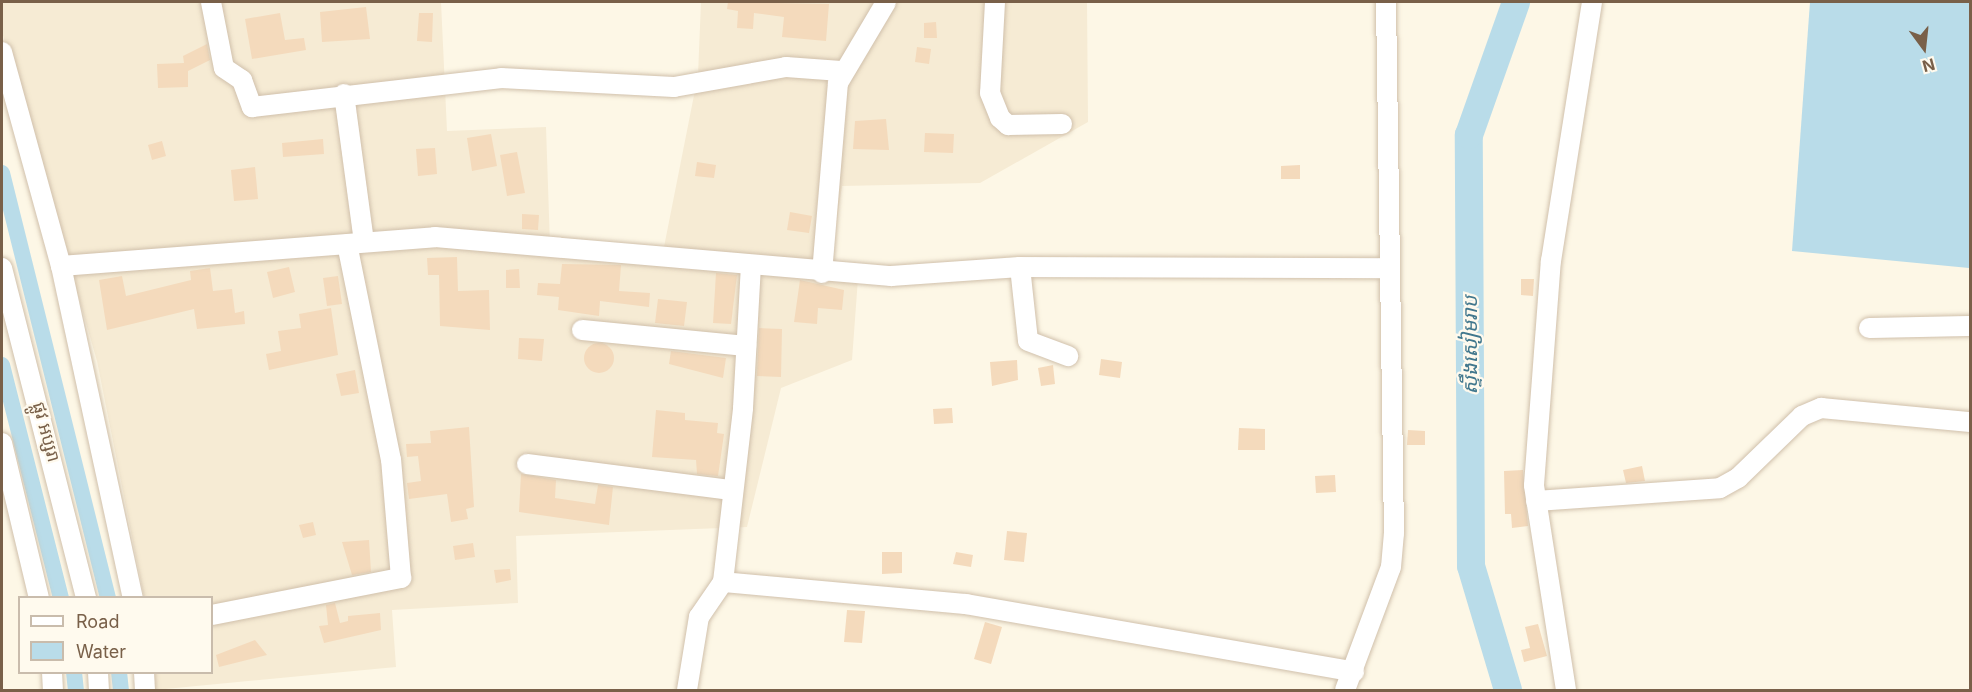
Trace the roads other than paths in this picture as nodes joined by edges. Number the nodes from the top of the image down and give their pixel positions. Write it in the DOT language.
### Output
graph roads {
  1 [pos="212,2"];
  2 [pos="886,2"];
  3 [pos="994,2"];
  4 [pos="1386,2"];
  5 [pos="1592,2"];
  6 [pos="2,52"];
  7 [pos="841,71"];
  8 [pos="344,94"];
  9 [pos="1062,124"];
  10 [pos="355,243"];
  11 [pos="751,265"];
  12 [pos="61,266"];
  13 [pos="1020,267"];
  14 [pos="2,268"];
  15 [pos="1388,268"];
  16 [pos="822,273"];
  17 [pos="1971,326"];
  18 [pos="1869,328"];
  19 [pos="582,330"];
  20 [pos="746,346"];
  21 [pos="1068,356"];
  22 [pos="1971,422"];
  23 [pos="2,443"];
  24 [pos="527,464"];
  25 [pos="731,490"];
  26 [pos="1536,501"];
  27 [pos="723,582"];
  28 [pos="39,596"];
  29 [pos="86,596"];
  30 [pos="133,596"];
  31 [pos="213,615"];
  32 [pos="1354,672"];
  33 [pos="52,674"];
  34 [pos="98,674"];
  35 [pos="144,674"];
  36 [pos="53,690"];
  37 [pos="99,690"];
  38 [pos="146,690"];
  39 [pos="687,690"];
  40 [pos="1345,690"];
  41 [pos="1566,690"];
  1 -- 8 [label="street"];
  2 -- 7 [label="street"];
  3 -- 9 [label="street"];
  4 -- 15 [label="street"];
  5 -- 26 [label="street"];
  6 -- 12 [label="street"];
  7 -- 8 [label="street"];
  7 -- 16 [label="street"];
  8 -- 10 [label="street"];
  10 -- 11 [label="street"];
  10 -- 12 [label="street"];
  10 -- 31 [label="street"];
  11 -- 16 [label="street"];
  11 -- 20 [label="street"];
  12 -- 30 [label="street"];
  13 -- 15 [label="street"];
  13 -- 16 [label="street"];
  13 -- 21 [label="street"];
  14 -- 29 [label="street, ផ្លូវ អប្សរា"];
  15 -- 32 [label="street"];
  17 -- 18 [label="street"];
  19 -- 20 [label="street"];
  20 -- 25 [label="street"];
  22 -- 26 [label="street"];
  23 -- 28 [label="street"];
  24 -- 25 [label="street"];
  25 -- 27 [label="street"];
  26 -- 41 [label="street"];
  27 -- 32 [label="street"];
  27 -- 39 [label="street"];
  32 -- 40 [label="street"];
  33 -- 36 [label="street"];
  34 -- 37 [label="street"];
  35 -- 38 [label="street"];
}
